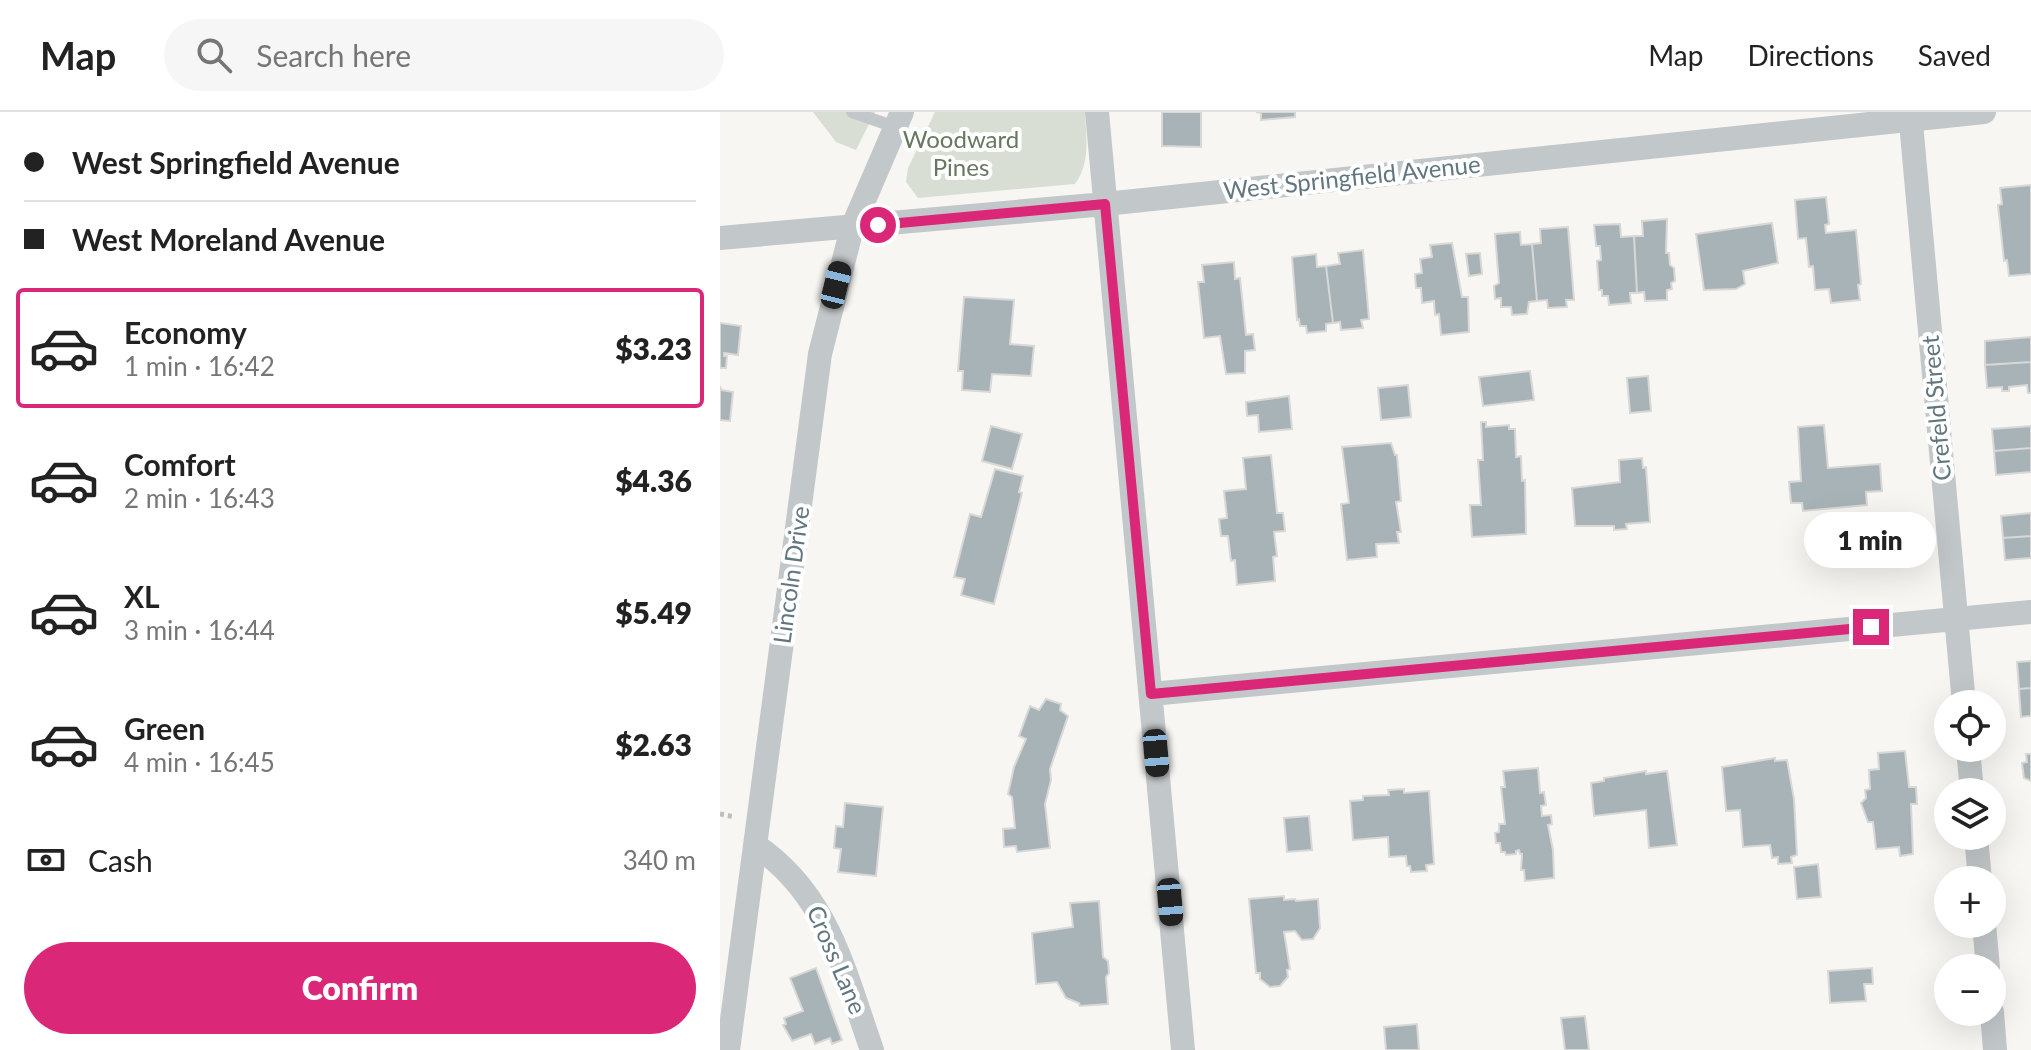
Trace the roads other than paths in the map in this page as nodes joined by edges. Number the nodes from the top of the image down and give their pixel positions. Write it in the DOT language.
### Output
graph roads {
  1 [pos="852,112"];
  2 [pos="1097,112"];
  3 [pos="1984,112"];
  4 [pos="1910,116"];
  5 [pos="898,119"];
  6 [pos="1105,204"];
  7 [pos="852,228"];
  8 [pos="720,238"];
  9 [pos="2031,612"];
  10 [pos="1957,619"];
  11 [pos="1963,690"];
  12 [pos="1151,694"];
  13 [pos="755,845"];
  14 [pos="1993,1026"];
  15 [pos="728,1050"];
  16 [pos="872,1050"];
  17 [pos="1183,1050"];
  18 [pos="1995,1050"];
  1 -- 5 [label="lane"];
  2 -- 6 [label="street"];
  3 -- 4 [label="street, West Springfield Avenue"];
  4 -- 6 [label="street, West Springfield Avenue"];
  4 -- 10 [label="street, Crefeld Street"];
  5 -- 7 [label="street, Lincoln Drive"];
  6 -- 7 [label="street, West Springfield Avenue"];
  6 -- 12 [label="street"];
  7 -- 8 [label="street, West Springfield Avenue"];
  7 -- 13 [label="street, Lincoln Drive"];
  9 -- 10 [label="street"];
  10 -- 11 [label="street, Crefeld Street"];
  10 -- 12 [label="street"];
  12 -- 17 [label="street"];
  13 -- 15 [label="street, Lincoln Drive"];
  13 -- 16 [label="street, Cross Lane"];
  14 -- 18 [label="street"];
}
